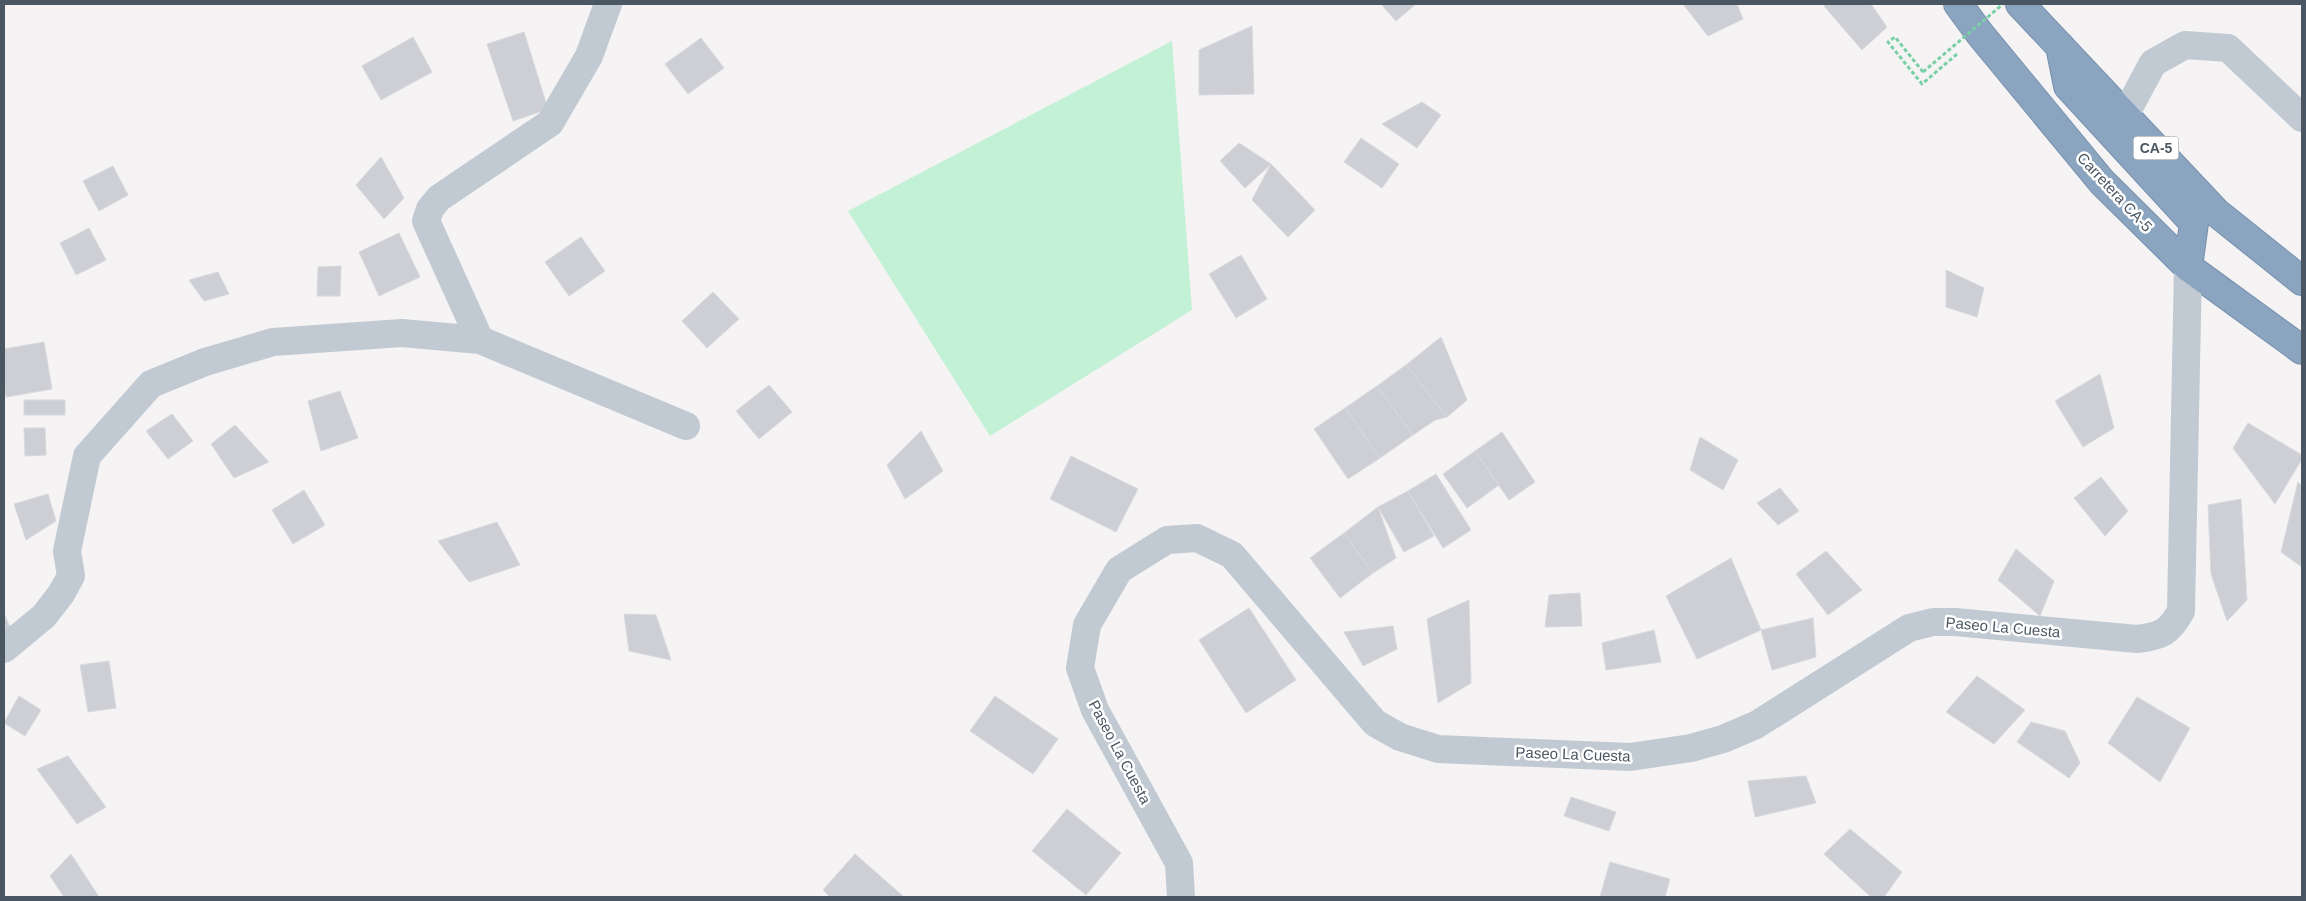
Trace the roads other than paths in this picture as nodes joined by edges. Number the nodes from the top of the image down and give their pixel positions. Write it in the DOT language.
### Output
graph roads {
  1 [pos="608,4"];
  2 [pos="1958,4"];
  3 [pos="2020,4"];
  4 [pos="2060,46"];
  5 [pos="2125,114"];
  6 [pos="2302,118"];
  7 [pos="2188,266"];
  8 [pos="2302,281"];
  9 [pos="480,340"];
  10 [pos="2302,350"];
  11 [pos="686,426"];
  12 [pos="4,649"];
  13 [pos="1181,897"];
  1 -- 9 [label="street"];
  2 -- 7 [label="highway, Carretera CA-5"];
  3 -- 4 [label="highway, CA-5"];
  4 -- 5 [label="highway, CA-5"];
  4 -- 7 [label="highway"];
  5 -- 6 [label="street"];
  5 -- 8 [label="highway, CA-5"];
  7 -- 10 [label="highway, Carretera CA-5"];
  7 -- 13 [label="street, Paseo La Cuesta"];
  9 -- 11 [label="street"];
  9 -- 12 [label="street"];
}
